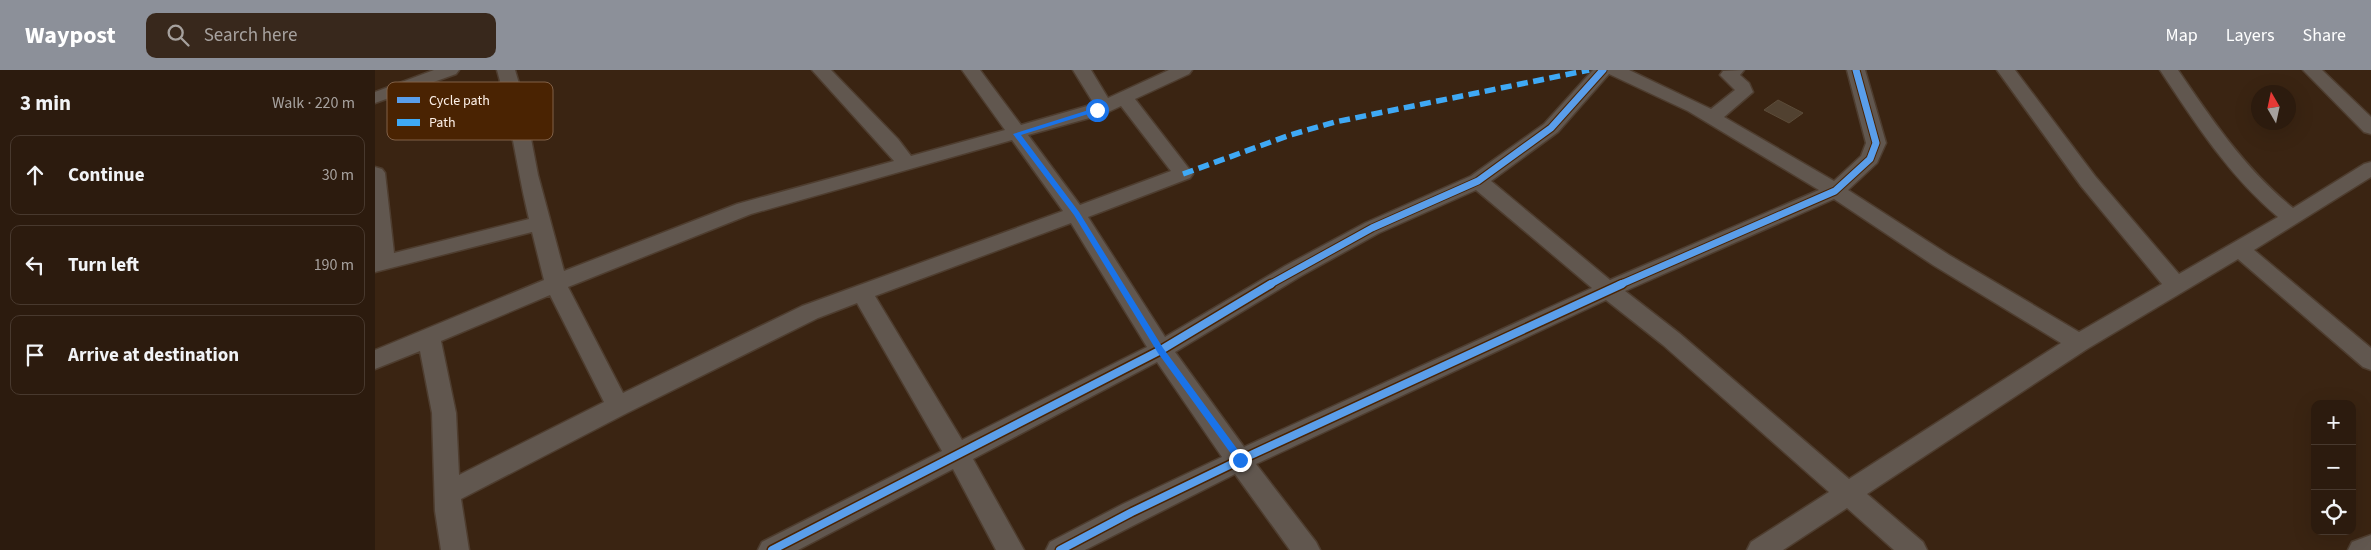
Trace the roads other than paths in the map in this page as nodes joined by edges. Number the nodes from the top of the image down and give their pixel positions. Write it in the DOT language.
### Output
graph roads {
  1 [pos="450,70"];
  2 [pos="506,70"];
  3 [pos="821,70"];
  4 [pos="971,70"];
  5 [pos="1082,70"];
  6 [pos="1603,70"];
  7 [pos="1614,70"];
  8 [pos="1735,70"];
  9 [pos="1856,70"];
  10 [pos="2006,70"];
  11 [pos="2169,70"];
  12 [pos="2312,70"];
  13 [pos="1179,71"];
  14 [pos="418,82"];
  15 [pos="510,82"];
  16 [pos="387,94"];
  17 [pos="375,98"];
  18 [pos="1115,102"];
  19 [pos="1712,117"];
  20 [pos="2371,128"];
  21 [pos="1017,134"];
  22 [pos="522,140"];
  23 [pos="907,164"];
  24 [pos="2370,170"];
  25 [pos="376,178"];
  26 [pos="1478,180"];
  27 [pos="1835,191"];
  28 [pos="1076,214"];
  29 [pos="2292,218"];
  30 [pos="542,223"];
  31 [pos="2238,248"];
  32 [pos="379,264"];
  33 [pos="556,284"];
  34 [pos="2177,286"];
  35 [pos="1608,290"];
  36 [pos="862,293"];
  37 [pos="429,338"];
  38 [pos="2079,344"];
  39 [pos="1161,350"];
  40 [pos="375,360"];
  41 [pos="2371,361"];
  42 [pos="618,406"];
  43 [pos="958,456"];
  44 [pos="1240,460"];
  45 [pos="447,494"];
  46 [pos="1848,495"];
  47 [pos="2371,547"];
  48 [pos="455,550"];
  49 [pos="773,550"];
  50 [pos="1010,550"];
  51 [pos="1060,550"];
  52 [pos="1306,550"];
  53 [pos="1761,550"];
  54 [pos="1913,550"];
  55 [pos="2361,550"];
  1 -- 14 [label="street"];
  2 -- 15 [label="street"];
  3 -- 23 [label="street"];
  4 -- 21 [label="street"];
  5 -- 18 [label="street"];
  6 -- 26 [label="street"];
  7 -- 19 [label="street"];
  8 -- 19 [label="street"];
  9 -- 27 [label="street"];
  10 -- 34 [label="street"];
  11 -- 29 [label="street"];
  12 -- 20 [label="street"];
  13 -- 18 [label="street"];
  16 -- 17 [label="street"];
  18 -- 21 [label="street"];
  18 -- 28 [label="street"];
  19 -- 27 [label="street"];
  21 -- 23 [label="street"];
  21 -- 28 [label="street"];
  22 -- 30 [label="street"];
  23 -- 33 [label="street"];
  24 -- 29 [label="street"];
  25 -- 32 [label="street"];
  26 -- 35 [label="street"];
  26 -- 39 [label="street"];
  27 -- 35 [label="street"];
  27 -- 38 [label="street"];
  28 -- 36 [label="street"];
  28 -- 39 [label="street"];
  29 -- 31 [label="street"];
  30 -- 32 [label="street"];
  30 -- 33 [label="street"];
  31 -- 34 [label="street"];
  31 -- 41 [label="street"];
  33 -- 37 [label="street"];
  33 -- 42 [label="street"];
  34 -- 38 [label="street"];
  35 -- 44 [label="street"];
  35 -- 46 [label="street"];
  36 -- 42 [label="street"];
  36 -- 43 [label="street"];
  37 -- 40 [label="street"];
  37 -- 45 [label="street"];
  38 -- 46 [label="street"];
  39 -- 43 [label="street"];
  39 -- 44 [label="street"];
  42 -- 45 [label="street"];
  43 -- 49 [label="street"];
  43 -- 50 [label="street"];
  44 -- 51 [label="street"];
  44 -- 52 [label="street"];
  45 -- 48 [label="street"];
  46 -- 53 [label="street"];
  46 -- 54 [label="street"];
  47 -- 55 [label="street"];
}
